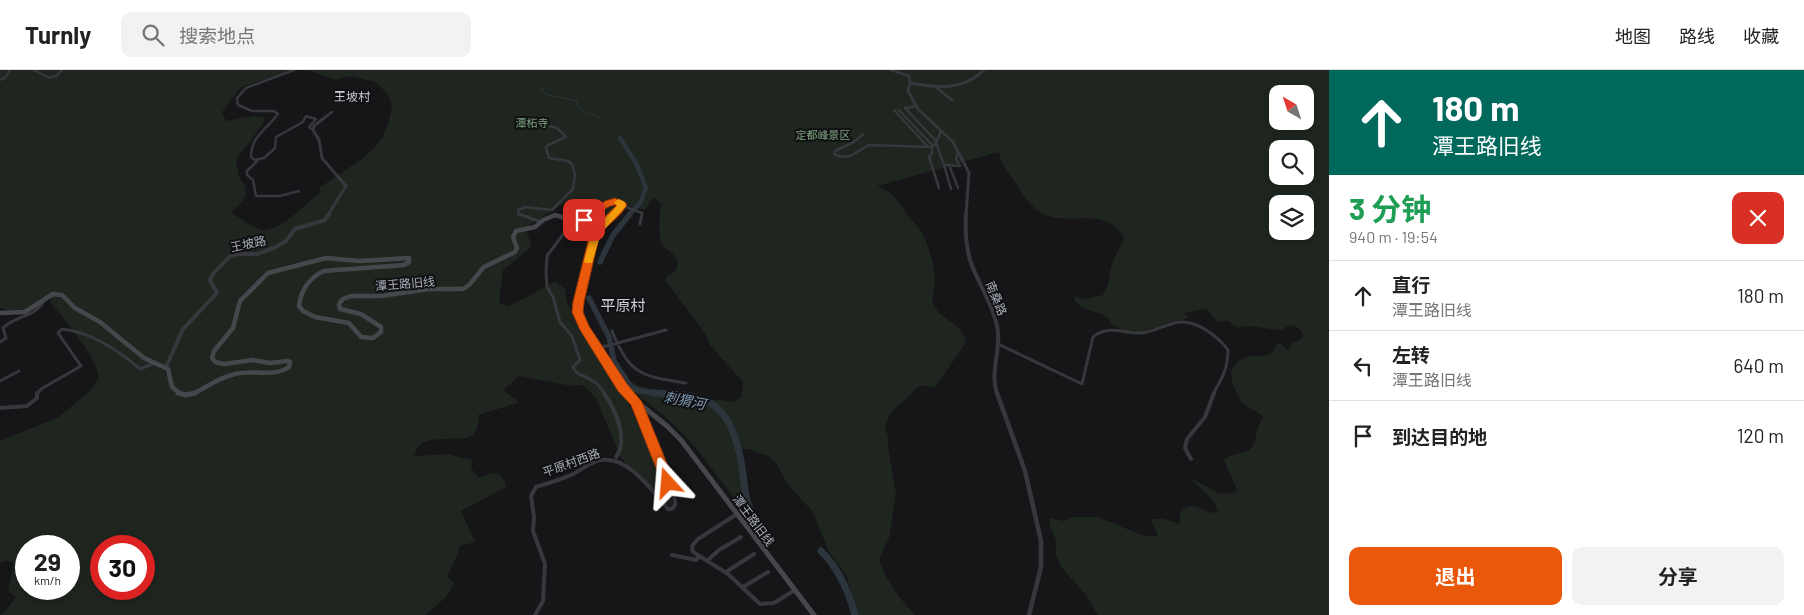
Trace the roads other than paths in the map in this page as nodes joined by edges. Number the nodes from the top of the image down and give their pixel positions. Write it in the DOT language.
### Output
graph roads {
  1 [pos="10,70"];
  2 [pos="34,70"];
  3 [pos="62,70"];
  4 [pos="294,70"];
  5 [pos="890,70"];
  6 [pos="984,70"];
  7 [pos="0,80"];
  8 [pos="910,83"];
  9 [pos="937,88"];
  10 [pos="952,100"];
  11 [pos="917,106"];
  12 [pos="904,108"];
  13 [pos="900,110"];
  14 [pos="332,112"];
  15 [pos="324,118"];
  16 [pos="546,125"];
  17 [pos="313,130"];
  18 [pos="941,131"];
  19 [pos="863,134"];
  20 [pos="933,145"];
  21 [pos="958,152"];
  22 [pos="257,160"];
  23 [pos="944,164"];
  24 [pos="949,165"];
  25 [pos="939,188"];
  26 [pos="958,188"];
  27 [pos="951,189"];
  28 [pos="299,191"];
  29 [pos="623,206"];
  30 [pos="573,220"];
  31 [pos="541,222"];
  32 [pos="640,224"];
  33 [pos="46,298"];
  34 [pos="0,312"];
  35 [pos="666,330"];
  36 [pos="612,331"];
  37 [pos="0,342"];
  38 [pos="616,344"];
  39 [pos="998,344"];
  40 [pos="599,348"];
  41 [pos="155,363"];
  42 [pos="166,368"];
  43 [pos="19,371"];
  44 [pos="0,381"];
  45 [pos="686,383"];
  46 [pos="636,402"];
  47 [pos="0,408"];
  48 [pos="616,457"];
  49 [pos="1191,459"];
  50 [pos="737,514"];
  51 [pos="740,537"];
  52 [pos="754,554"];
  53 [pos="672,555"];
  54 [pos="700,556"];
  55 [pos="708,560"];
  56 [pos="726,572"];
  57 [pos="768,572"];
  58 [pos="743,587"];
  59 [pos="795,590"];
  60 [pos="535,615"];
  61 [pos="814,615"];
  62 [pos="1029,615"];
  1 -- 7 [label="street"];
  2 -- 3 [label="street"];
  4 -- 22 [label="street"];
  5 -- 8 [label="street"];
  6 -- 9 [label="street"];
  8 -- 9 [label="street"];
  8 -- 11 [label="street, 南桑路"];
  9 -- 10 [label="street"];
  11 -- 12 [label="street"];
  11 -- 18 [label="street, 南桑路"];
  12 -- 13 [label="street"];
  12 -- 20 [label="street"];
  13 -- 20 [label="street"];
  13 -- 20 [label="street"];
  14 -- 15 [label="street"];
  15 -- 17 [label="street"];
  16 -- 31 [label="street"];
  17 -- 22 [label="street"];
  17 -- 42 [label="street, 王坡路"];
  18 -- 20 [label="street"];
  18 -- 21 [label="street, 南桑路"];
  19 -- 20 [label="street"];
  20 -- 23 [label="street"];
  20 -- 25 [label="street"];
  21 -- 24 [label="street"];
  21 -- 39 [label="street, 南桑路"];
  22 -- 28 [label="street"];
  23 -- 24 [label="street"];
  23 -- 27 [label="street"];
  24 -- 26 [label="street"];
  29 -- 32 [label="street"];
  30 -- 31 [label="main road, 潭王路旧线"];
  30 -- 40 [label="main road, 潭王路旧线"];
  30 -- 48 [label="street"];
  31 -- 42 [label="main road, 潭王路旧线"];
  33 -- 34 [label="main road"];
  33 -- 37 [label="street"];
  33 -- 41 [label="main road"];
  35 -- 38 [label="street"];
  36 -- 38 [label="street"];
  38 -- 40 [label="street"];
  38 -- 45 [label="street"];
  39 -- 49 [label="street"];
  39 -- 62 [label="street, 南桑路"];
  40 -- 46 [label="main road, 潭王路旧线"];
  41 -- 42 [label="main road"];
  41 -- 47 [label="street"];
  43 -- 44 [label="street"];
  46 -- 50 [label="main road, 潭王路旧线"];
  46 -- 60 [label="street, 平原村西路"];
  50 -- 54 [label="street"];
  50 -- 59 [label="main road, 潭王路旧线"];
  51 -- 55 [label="street"];
  52 -- 56 [label="street"];
  53 -- 54 [label="street"];
  54 -- 55 [label="street"];
  55 -- 56 [label="street"];
  56 -- 58 [label="street"];
  57 -- 58 [label="street"];
  58 -- 59 [label="street"];
  59 -- 61 [label="main road, 潭王路旧线"];
}
